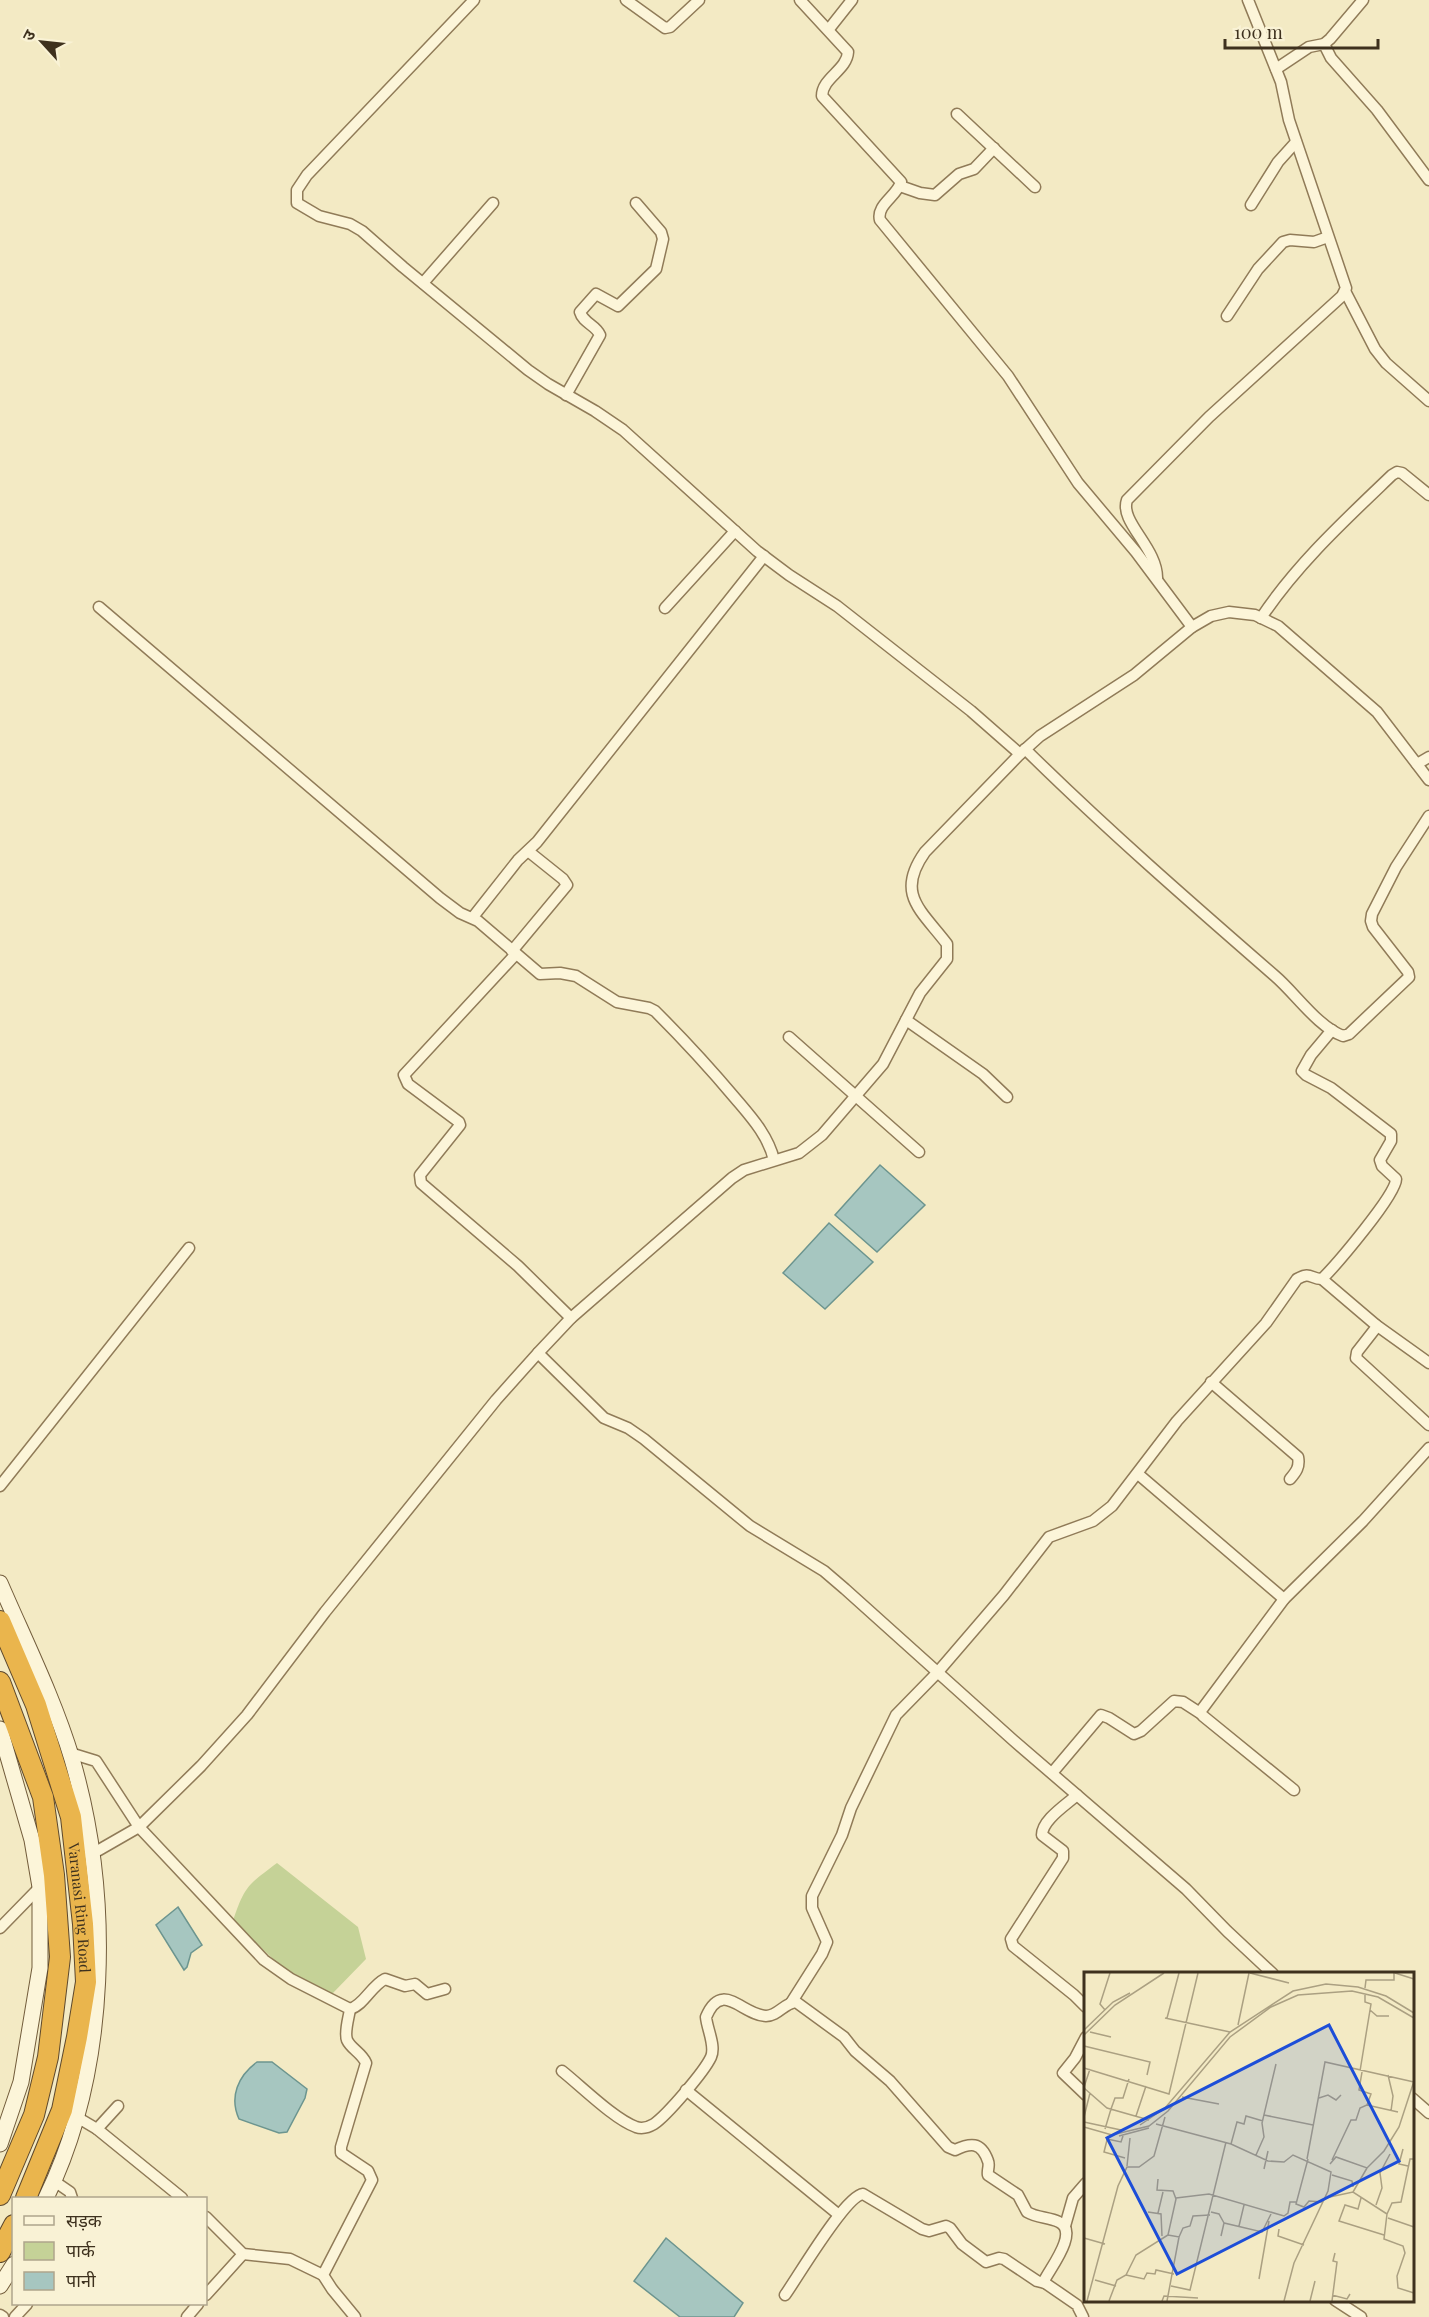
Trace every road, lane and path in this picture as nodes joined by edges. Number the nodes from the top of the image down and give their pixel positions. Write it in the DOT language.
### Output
graph roads {
  1 [pos="474,0"];
  2 [pos="626,0"];
  3 [pos="699,0"];
  4 [pos="800,0"];
  5 [pos="852,0"];
  6 [pos="1248,0"];
  7 [pos="1363,0"];
  8 [pos="829,29"];
  9 [pos="1324,44"];
  10 [pos="1276,69"];
  11 [pos="957,114"];
  12 [pos="1296,142"];
  13 [pos="994,148"];
  14 [pos="1429,180"];
  15 [pos="900,186"];
  16 [pos="1035,188"];
  17 [pos="493,203"];
  18 [pos="636,204"];
  19 [pos="1251,205"];
  20 [pos="1328,237"];
  21 [pos="423,283"];
  22 [pos="1345,291"];
  23 [pos="1227,316"];
  24 [pos="566,395"];
  25 [pos="1429,401"];
  26 [pos="1429,495"];
  27 [pos="1125,512"];
  28 [pos="1109,520"];
  29 [pos="735,531"];
  30 [pos="764,556"];
  31 [pos="1157,580"];
  32 [pos="99,607"];
  33 [pos="665,608"];
  34 [pos="1261,618"];
  35 [pos="1192,627"];
  36 [pos="1023,751"];
  37 [pos="1429,757"];
  38 [pos="1417,764"];
  39 [pos="1429,780"];
  40 [pos="1429,816"];
  41 [pos="528,851"];
  42 [pos="473,917"];
  43 [pos="514,953"];
  44 [pos="906,1020"];
  45 [pos="1332,1030"];
  46 [pos="789,1037"];
  47 [pos="1006,1096"];
  48 [pos="856,1097"];
  49 [pos="919,1152"];
  50 [pos="774,1160"];
  51 [pos="189,1248"];
  52 [pos="1322,1279"];
  53 [pos="571,1318"];
  54 [pos="1376,1325"];
  55 [pos="538,1353"];
  56 [pos="1429,1363"];
  57 [pos="1211,1382"];
  58 [pos="1429,1425"];
  59 [pos="1429,1448"];
  60 [pos="1138,1474"];
  61 [pos="1290,1479"];
  62 [pos="0,1486"];
  63 [pos="0,1583"];
  64 [pos="1284,1599"];
  65 [pos="0,1621"];
  66 [pos="937,1673"];
  67 [pos="0,1682"];
  68 [pos="1200,1713"];
  69 [pos="0,1729"];
  70 [pos="70,1754"];
  71 [pos="1052,1773"];
  72 [pos="1294,1790"];
  73 [pos="1077,1795"];
  74 [pos="139,1827"];
  75 [pos="92,1854"];
  76 [pos="40,1887"];
  77 [pos="0,1928"];
  78 [pos="1271,1972"];
  79 [pos="444,1989"];
  80 [pos="791,2002"];
  81 [pos="1084,2005"];
  82 [pos="350,2009"];
  83 [pos="1084,2041"];
  84 [pos="562,2071"];
  85 [pos="686,2090"];
  86 [pos="1084,2093"];
  87 [pos="1414,2099"];
  88 [pos="118,2106"];
  89 [pos="1429,2113"];
  90 [pos="75,2116"];
  91 [pos="97,2129"];
  92 [pos="0,2144"];
  93 [pos="54,2181"];
  94 [pos="1084,2185"];
  95 [pos="0,2195"];
  96 [pos="27,2197"];
  97 [pos="47,2197"];
  98 [pos="71,2197"];
  99 [pos="180,2197"];
  100 [pos="839,2215"];
  101 [pos="207,2218"];
  102 [pos="1065,2226"];
  103 [pos="12,2229"];
  104 [pos="0,2252"];
  105 [pos="243,2254"];
  106 [pos="12,2267"];
  107 [pos="323,2275"];
  108 [pos="1046,2283"];
  109 [pos="0,2286"];
  110 [pos="207,2294"];
  111 [pos="785,2295"];
  112 [pos="1337,2302"];
  113 [pos="26,2305"];
  114 [pos="197,2305"];
  115 [pos="15,2317"];
  116 [pos="187,2317"];
  117 [pos="355,2317"];
  118 [pos="1083,2317"];
  119 [pos="1361,2317"];
  1 -- 21 [label="street"];
  2 -- 3 [label="street"];
  4 -- 8 [label="street"];
  5 -- 8 [label="street"];
  6 -- 10 [label="street"];
  7 -- 9 [label="street"];
  8 -- 15 [label="street"];
  9 -- 10 [label="street"];
  9 -- 14 [label="street"];
  10 -- 12 [label="street"];
  11 -- 13 [label="street"];
  12 -- 19 [label="street"];
  12 -- 20 [label="street"];
  13 -- 15 [label="street"];
  13 -- 16 [label="street"];
  15 -- 28 [label="street"];
  17 -- 21 [label="street"];
  18 -- 24 [label="street"];
  20 -- 22 [label="street"];
  20 -- 23 [label="street"];
  21 -- 24 [label="street"];
  22 -- 25 [label="street"];
  22 -- 27 [label="street"];
  24 -- 29 [label="street"];
  26 -- 34 [label="street"];
  27 -- 28 [label="street"];
  27 -- 31 [label="street"];
  28 -- 31 [label="street"];
  29 -- 30 [label="street"];
  29 -- 33 [label="street"];
  30 -- 36 [label="street"];
  30 -- 41 [label="street"];
  31 -- 35 [label="street"];
  32 -- 42 [label="street"];
  34 -- 35 [label="street"];
  34 -- 38 [label="street"];
  35 -- 36 [label="street"];
  36 -- 44 [label="street"];
  36 -- 45 [label="street"];
  37 -- 38 [label="street"];
  38 -- 39 [label="street"];
  40 -- 45 [label="street"];
  41 -- 42 [label="street"];
  41 -- 43 [label="street"];
  42 -- 43 [label="street"];
  43 -- 50 [label="street"];
  43 -- 53 [label="street"];
  44 -- 47 [label="street"];
  44 -- 48 [label="street"];
  45 -- 52 [label="street"];
  46 -- 48 [label="street"];
  48 -- 49 [label="street"];
  48 -- 50 [label="street"];
  50 -- 53 [label="street"];
  51 -- 62 [label="street"];
  52 -- 54 [label="street"];
  52 -- 57 [label="street"];
  53 -- 55 [label="street"];
  54 -- 56 [label="street"];
  54 -- 58 [label="street"];
  55 -- 66 [label="street"];
  55 -- 74 [label="street"];
  57 -- 60 [label="street"];
  57 -- 61 [label="street"];
  59 -- 64 [label="street"];
  60 -- 64 [label="street"];
  60 -- 66 [label="street"];
  63 -- 70 [label="street"];
  64 -- 68 [label="street"];
  65 -- 96 [label="highway, Varanasi Ring Road"];
  66 -- 71 [label="street"];
  66 -- 80 [label="street"];
  67 -- 95 [label="highway"];
  68 -- 71 [label="street"];
  68 -- 72 [label="street"];
  69 -- 76 [label="street"];
  70 -- 74 [label="street"];
  70 -- 75 [label="street"];
  71 -- 73 [label="street"];
  73 -- 78 [label="street"];
  73 -- 81 [label="street"];
  74 -- 75 [label="street"];
  74 -- 82 [label="street"];
  75 -- 90 [label="street"];
  76 -- 77 [label="street"];
  76 -- 92 [label="street"];
  79 -- 82 [label="street"];
  80 -- 85 [label="street"];
  80 -- 102 [label="street"];
  82 -- 107 [label="street"];
  83 -- 86 [label="street"];
  84 -- 85 [label="street"];
  85 -- 100 [label="street"];
  87 -- 89 [label="street"];
  88 -- 91 [label="street"];
  90 -- 91 [label="street"];
  90 -- 93 [label="street"];
  91 -- 99 [label="street"];
  93 -- 97 [label="street"];
  93 -- 98 [label="street"];
  94 -- 102 [label="street"];
  100 -- 108 [label="street"];
  100 -- 111 [label="street"];
  101 -- 105 [label="street"];
  102 -- 108 [label="street"];
  103 -- 104 [label="highway"];
  105 -- 107 [label="street"];
  105 -- 110 [label="street"];
  106 -- 109 [label="street"];
  107 -- 117 [label="street"];
  108 -- 118 [label="street"];
  112 -- 119 [label="street"];
  113 -- 115 [label="street"];
  114 -- 116 [label="street"];
}
